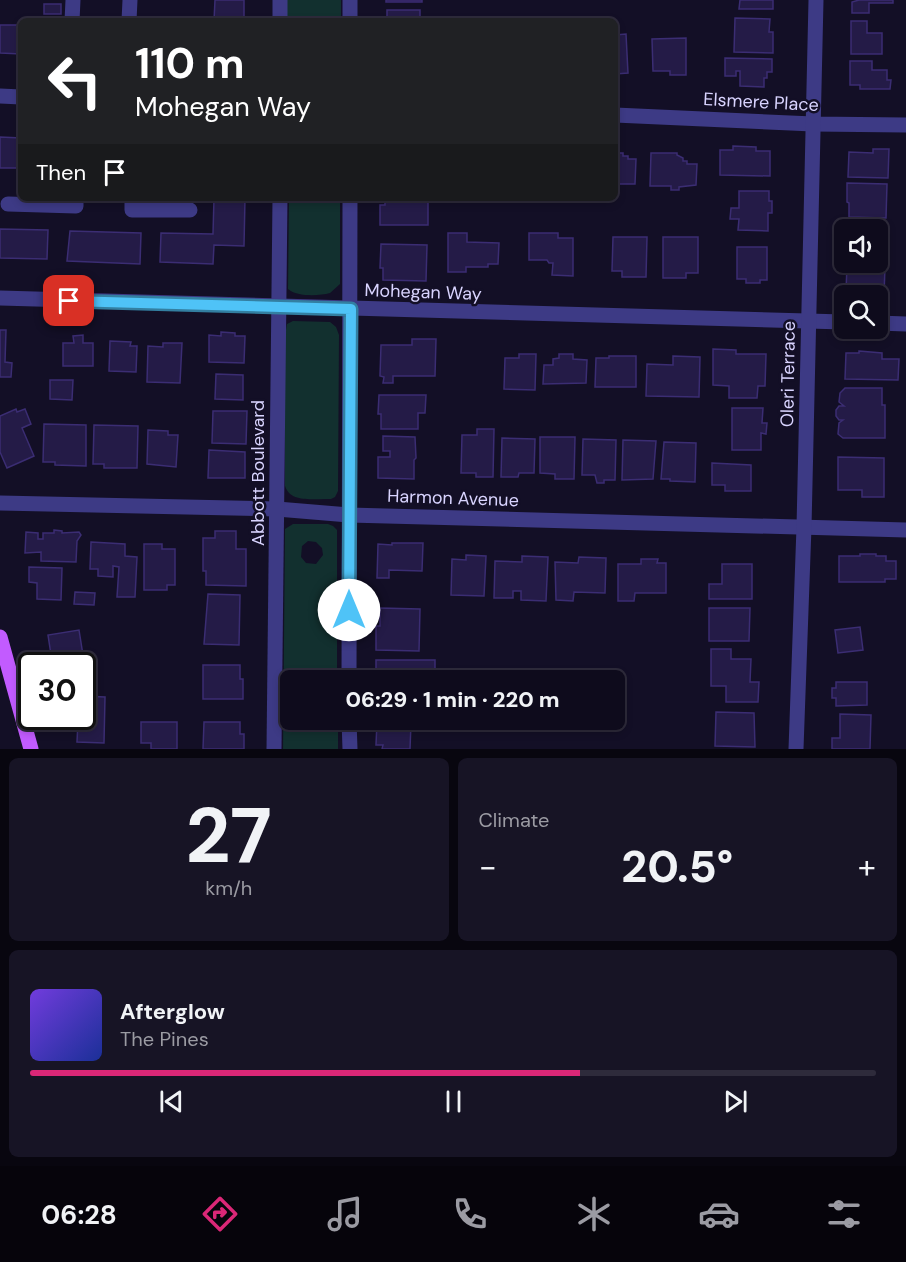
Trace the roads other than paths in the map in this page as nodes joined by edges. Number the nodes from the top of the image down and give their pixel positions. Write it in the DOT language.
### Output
graph roads {
  1 [pos="73,0"];
  2 [pos="130,0"];
  3 [pos="280,0"];
  4 [pos="350,0"];
  5 [pos="816,0"];
  6 [pos="72,18"];
  7 [pos="129,18"];
  8 [pos="280,18"];
  9 [pos="350,18"];
  10 [pos="0,96"];
  11 [pos="18,97"];
  12 [pos="618,115"];
  13 [pos="813,124"];
  14 [pos="906,125"];
  15 [pos="76,201"];
  16 [pos="132,201"];
  17 [pos="280,201"];
  18 [pos="350,201"];
  19 [pos="8,204"];
  20 [pos="190,210"];
  21 [pos="0,298"];
  22 [pos="278,307"];
  23 [pos="351,309"];
  24 [pos="808,322"];
  25 [pos="834,322"];
  26 [pos="888,323"];
  27 [pos="906,324"];
  28 [pos="0,503"];
  29 [pos="278,509"];
  30 [pos="349,515"];
  31 [pos="804,527"];
  32 [pos="906,530"];
  33 [pos="0,637"];
  34 [pos="349,670"];
  35 [pos="350,730"];
  36 [pos="31,749"];
  37 [pos="274,749"];
  38 [pos="350,749"];
  39 [pos="796,749"];
  1 -- 6 [label="street"];
  2 -- 7 [label="street"];
  3 -- 8 [label="street"];
  4 -- 9 [label="street"];
  5 -- 13 [label="street, Oleri Terrace"];
  10 -- 11 [label="street"];
  12 -- 13 [label="street, Elsmere Place"];
  13 -- 14 [label="street, Elsmere Place"];
  13 -- 24 [label="street, Oleri Terrace"];
  15 -- 19 [label="street"];
  16 -- 20 [label="street"];
  17 -- 22 [label="street, Abbott Boulevard"];
  18 -- 23 [label="street"];
  21 -- 22 [label="street, Mohegan Way"];
  22 -- 23 [label="street, Mohegan Way"];
  22 -- 29 [label="street, Abbott Boulevard"];
  23 -- 24 [label="street, Mohegan Way"];
  23 -- 30 [label="street"];
  24 -- 25 [label="street, Mohegan Way"];
  24 -- 31 [label="street, Oleri Terrace"];
  26 -- 27 [label="street"];
  28 -- 29 [label="street, Harmon Avenue"];
  29 -- 30 [label="street, Harmon Avenue"];
  29 -- 37 [label="street, Abbott Boulevard"];
  30 -- 31 [label="street, Harmon Avenue"];
  30 -- 34 [label="street"];
  31 -- 32 [label="street, Harmon Avenue"];
  31 -- 39 [label="street, Oleri Terrace"];
  33 -- 36 [label="main road"];
  35 -- 38 [label="street"];
}
